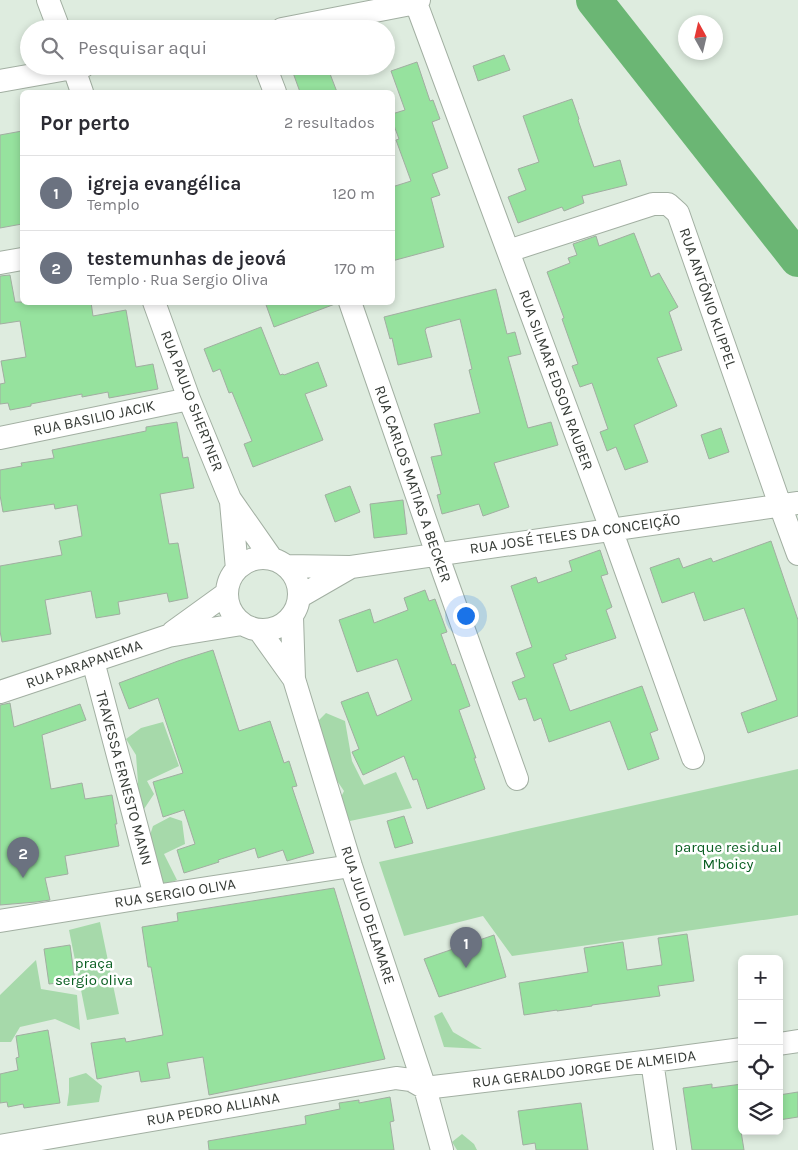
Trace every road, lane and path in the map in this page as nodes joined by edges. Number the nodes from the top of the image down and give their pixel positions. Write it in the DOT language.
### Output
graph roads {
  1 [pos="48,0"];
  2 [pos="417,1"];
  3 [pos="56,20"];
  4 [pos="325,20"];
  5 [pos="33,75"];
  6 [pos="79,75"];
  7 [pos="268,75"];
  8 [pos="0,81"];
  9 [pos="82,90"];
  10 [pos="274,90"];
  11 [pos="508,251"];
  12 [pos="20,258"];
  13 [pos="0,263"];
  14 [pos="155,305"];
  15 [pos="351,305"];
  16 [pos="189,399"];
  17 [pos="0,438"];
  18 [pos="230,499"];
  19 [pos="789,504"];
  20 [pos="611,529"];
  21 [pos="437,554"];
  22 [pos="798,554"];
  23 [pos="279,562"];
  24 [pos="351,567"];
  25 [pos="237,569"];
  26 [pos="227,593"];
  27 [pos="296,607"];
  28 [pos="251,627"];
  29 [pos="168,636"];
  30 [pos="93,661"];
  31 [pos="294,679"];
  32 [pos="0,692"];
  33 [pos="694,758"];
  34 [pos="517,779"];
  35 [pos="351,866"];
  36 [pos="155,896"];
  37 [pos="0,922"];
  38 [pos="798,1041"];
  39 [pos="783,1043"];
  40 [pos="738,1050"];
  41 [pos="652,1061"];
  42 [pos="425,1088"];
  43 [pos="0,1146"];
  44 [pos="442,1150"];
  45 [pos="665,1150"];
  1 -- 3 [label="street"];
  2 -- 4 [label="street"];
  2 -- 11 [label="street, RUA SILMAR EDSON RAUBER"];
  5 -- 8 [label="street"];
  6 -- 9 [label="street"];
  7 -- 10 [label="street"];
  11 -- 19 [label="street, RUA ANTÔNIO KLIPPEL"];
  11 -- 20 [label="street, RUA SILMAR EDSON RAUBER"];
  12 -- 13 [label="street"];
  14 -- 16 [label="street, RUA PAULO SHERTNER"];
  15 -- 21 [label="street, RUA CARLOS MATIAS A BECKER"];
  16 -- 17 [label="street, RUA BASILIO JACIK"];
  16 -- 18 [label="street, RUA PAULO SHERTNER"];
  18 -- 23 [label="street, RUA PAULO SHERTNER"];
  18 -- 25 [label="street, RUA PAULO SHERTNER"];
  19 -- 20 [label="street, RUA JOSÉ TELES DA CONCEIÇÃO"];
  19 -- 22 [label="street, RUA ANTÔNIO KLIPPEL"];
  20 -- 21 [label="street, RUA JOSÉ TELES DA CONCEIÇÃO"];
  20 -- 33 [label="street, RUA SILMAR EDSON RAUBER"];
  21 -- 24 [label="street, RUA JOSÉ TELES DA CONCEIÇÃO"];
  21 -- 34 [label="street, RUA CARLOS MATIAS A BECKER"];
  23 -- 24 [label="street, RUA JOSÉ TELES DA CONCEIÇÃO"];
  23 -- 25 [label="street"];
  23 -- 27 [label="street"];
  24 -- 27 [label="street, RUA JOSÉ TELES DA CONCEIÇÃO"];
  25 -- 26 [label="street"];
  26 -- 28 [label="street"];
  26 -- 29 [label="street, RUA PARAPANEMA"];
  27 -- 28 [label="street"];
  27 -- 31 [label="street, RUA JULIO DELAMARE"];
  28 -- 29 [label="street, RUA PARAPANEMA"];
  28 -- 31 [label="street, RUA JULIO DELAMARE"];
  29 -- 30 [label="street, RUA PARAPANEMA"];
  30 -- 32 [label="street, RUA PARAPANEMA"];
  30 -- 36 [label="street, TRAVESSA ERNESTO MANN"];
  31 -- 35 [label="street, RUA JULIO DELAMARE"];
  35 -- 36 [label="street, RUA SERGIO OLIVA"];
  35 -- 42 [label="street, RUA JULIO DELAMARE"];
  36 -- 37 [label="street, RUA SERGIO OLIVA"];
  38 -- 39 [label="street"];
  40 -- 41 [label="street, RUA GERALDO JORGE DE ALMEIDA"];
  41 -- 42 [label="street, RUA GERALDO JORGE DE ALMEIDA"];
  41 -- 45 [label="street"];
  42 -- 43 [label="street, RUA PEDRO ALLIANA"];
  42 -- 44 [label="street, RUA JULIO DELAMARE"];
}
